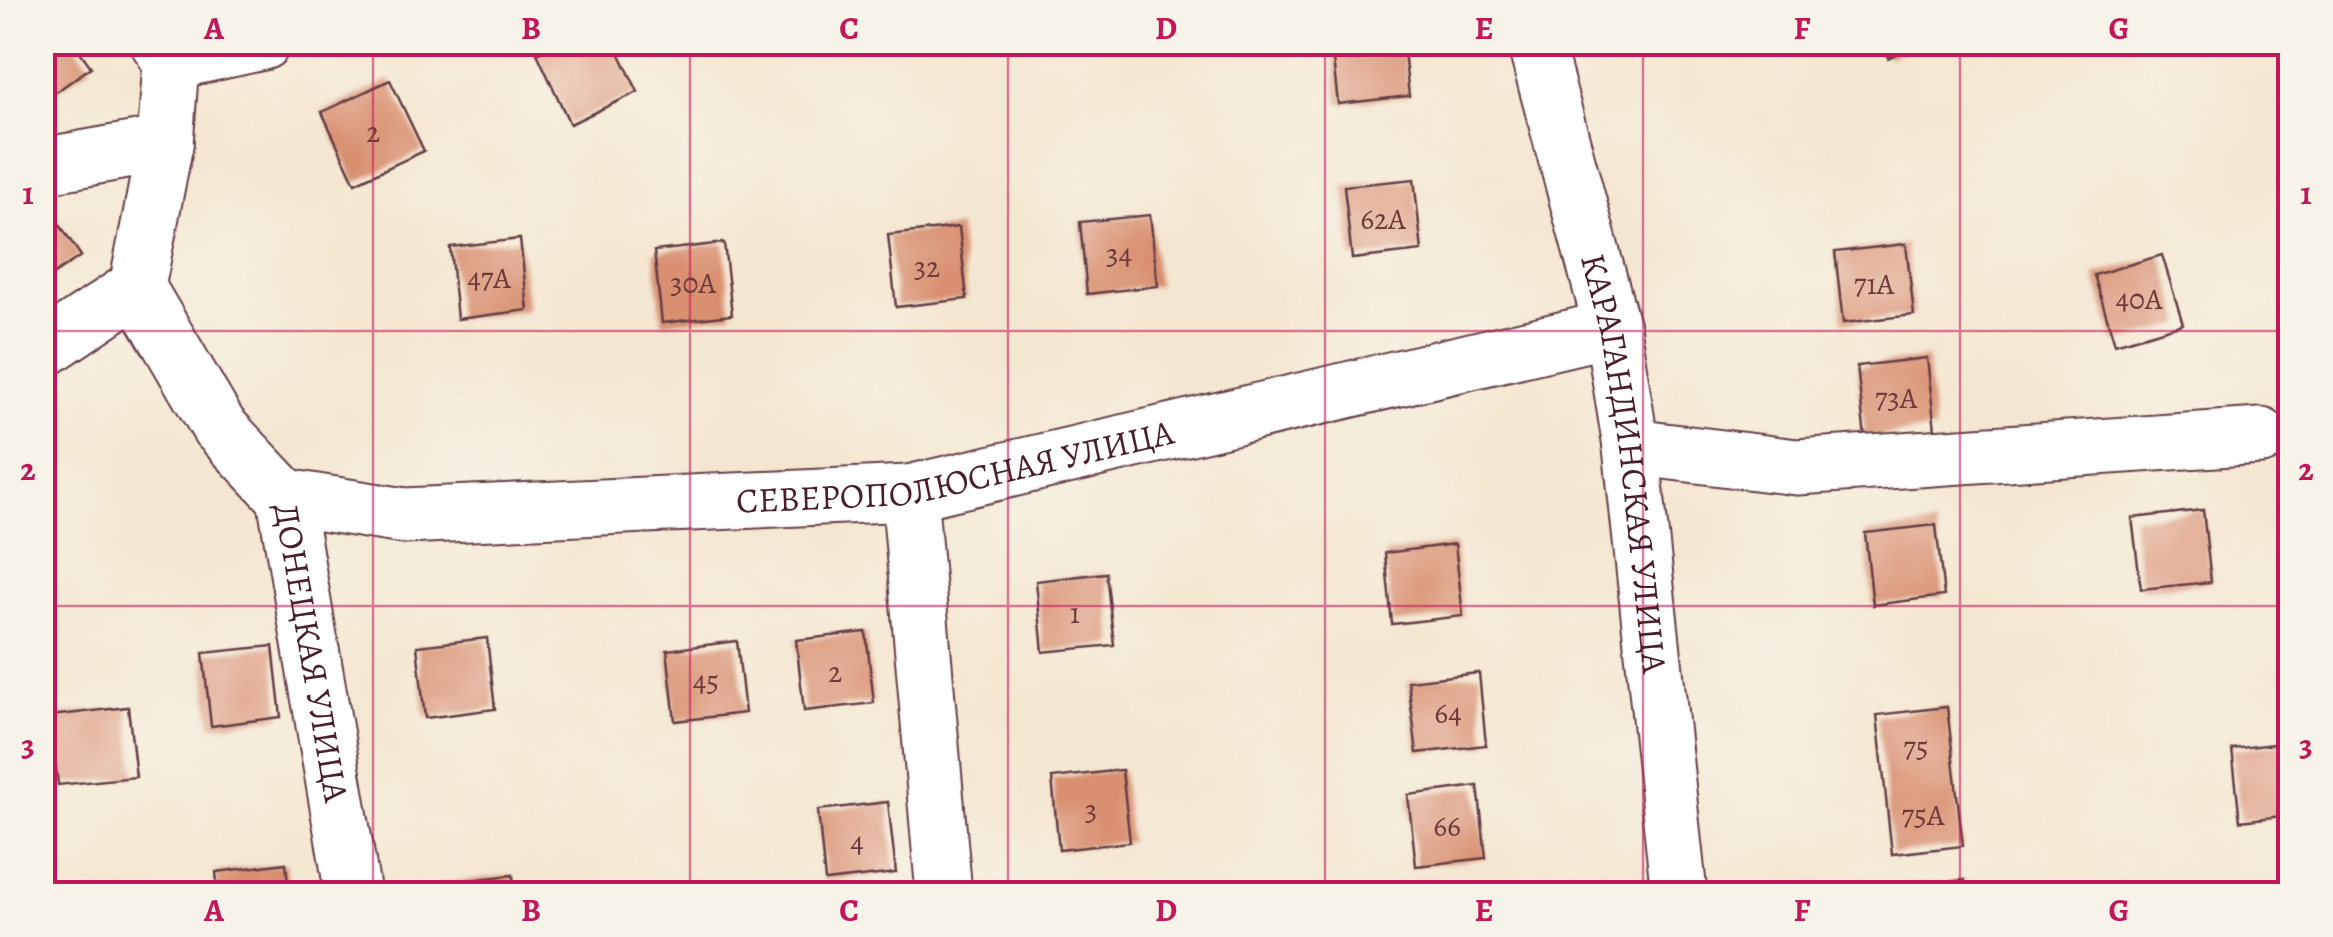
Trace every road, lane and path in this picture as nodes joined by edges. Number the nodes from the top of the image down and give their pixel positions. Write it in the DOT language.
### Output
graph roads {
  1 [pos="263,42"];
  2 [pos="1536,42"];
  3 [pos="164,52"];
  4 [pos="165,144"];
  5 [pos="42,166"];
  6 [pos="136,287"];
  7 [pos="1612,328"];
  8 [pos="42,351"];
  9 [pos="2261,436"];
  10 [pos="1631,447"];
  11 [pos="909,493"];
  12 [pos="285,497"];
  13 [pos="354,894"];
  14 [pos="944,894"];
  15 [pos="1679,894"];
  1 -- 3 [label="street"];
  2 -- 7 [label="street, КАРАГАНДИНСКАЯ УЛИЦА"];
  3 -- 4 [label="street"];
  4 -- 5 [label="street"];
  4 -- 6 [label="street"];
  6 -- 8 [label="street"];
  6 -- 12 [label="street, ДОНЕЦКАЯ УЛИЦА"];
  7 -- 10 [label="street, КАРАГАНДИНСКАЯ УЛИЦА"];
  7 -- 11 [label="street, СЕВЕРОПОЛЮСНАЯ УЛИЦА"];
  9 -- 10 [label="street"];
  10 -- 15 [label="street, КАРАГАНДИНСКАЯ УЛИЦА"];
  11 -- 12 [label="street, СЕВЕРОПОЛЮСНАЯ УЛИЦА"];
  11 -- 14 [label="street"];
  12 -- 13 [label="street, ДОНЕЦКАЯ УЛИЦА"];
}
